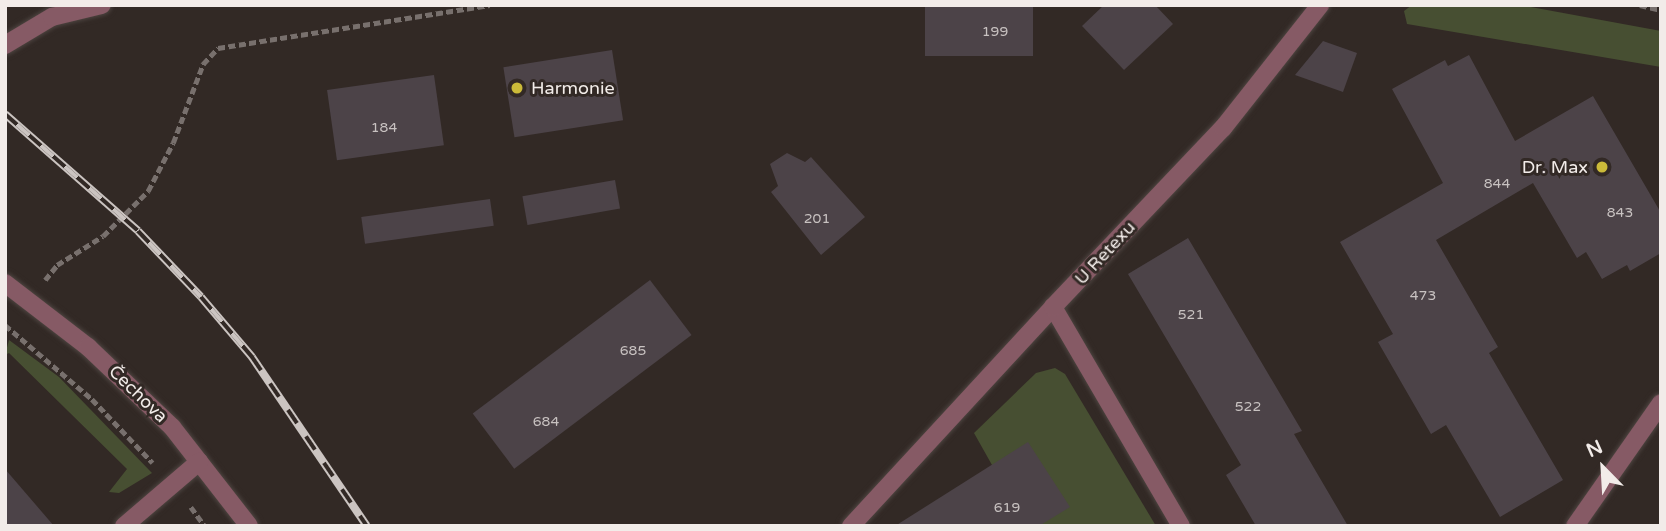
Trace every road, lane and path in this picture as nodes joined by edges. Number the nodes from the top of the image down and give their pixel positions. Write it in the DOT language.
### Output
graph roads {
  1 [pos="102,5"];
  2 [pos="490,5"];
  3 [pos="1320,5"];
  4 [pos="1640,5"];
  5 [pos="1661,10"];
  6 [pos="49,11"];
  7 [pos="5,45"];
  8 [pos="5,283"];
  9 [pos="29,301"];
  10 [pos="1053,307"];
  11 [pos="6,327"];
  12 [pos="1661,403"];
  13 [pos="199,462"];
  14 [pos="173,484"];
  15 [pos="124,526"];
  16 [pos="205,526"];
  17 [pos="249,526"];
  18 [pos="851,526"];
  19 [pos="1181,526"];
  20 [pos="1575,526"];
  1 -- 6 [label="street"];
  2 -- 9 [label="path"];
  3 -- 10 [label="street, U Retexu"];
  4 -- 5 [label="path"];
  6 -- 7 [label="street"];
  8 -- 9 [label="street, Čechova"];
  9 -- 11 [label="path"];
  9 -- 13 [label="street, Čechova"];
  10 -- 18 [label="street, U Retexu"];
  10 -- 19 [label="street"];
  11 -- 14 [label="path"];
  12 -- 20 [label="street"];
  13 -- 14 [label="street"];
  13 -- 17 [label="street, Čechova"];
  14 -- 15 [label="street"];
  14 -- 16 [label="path"];
}
